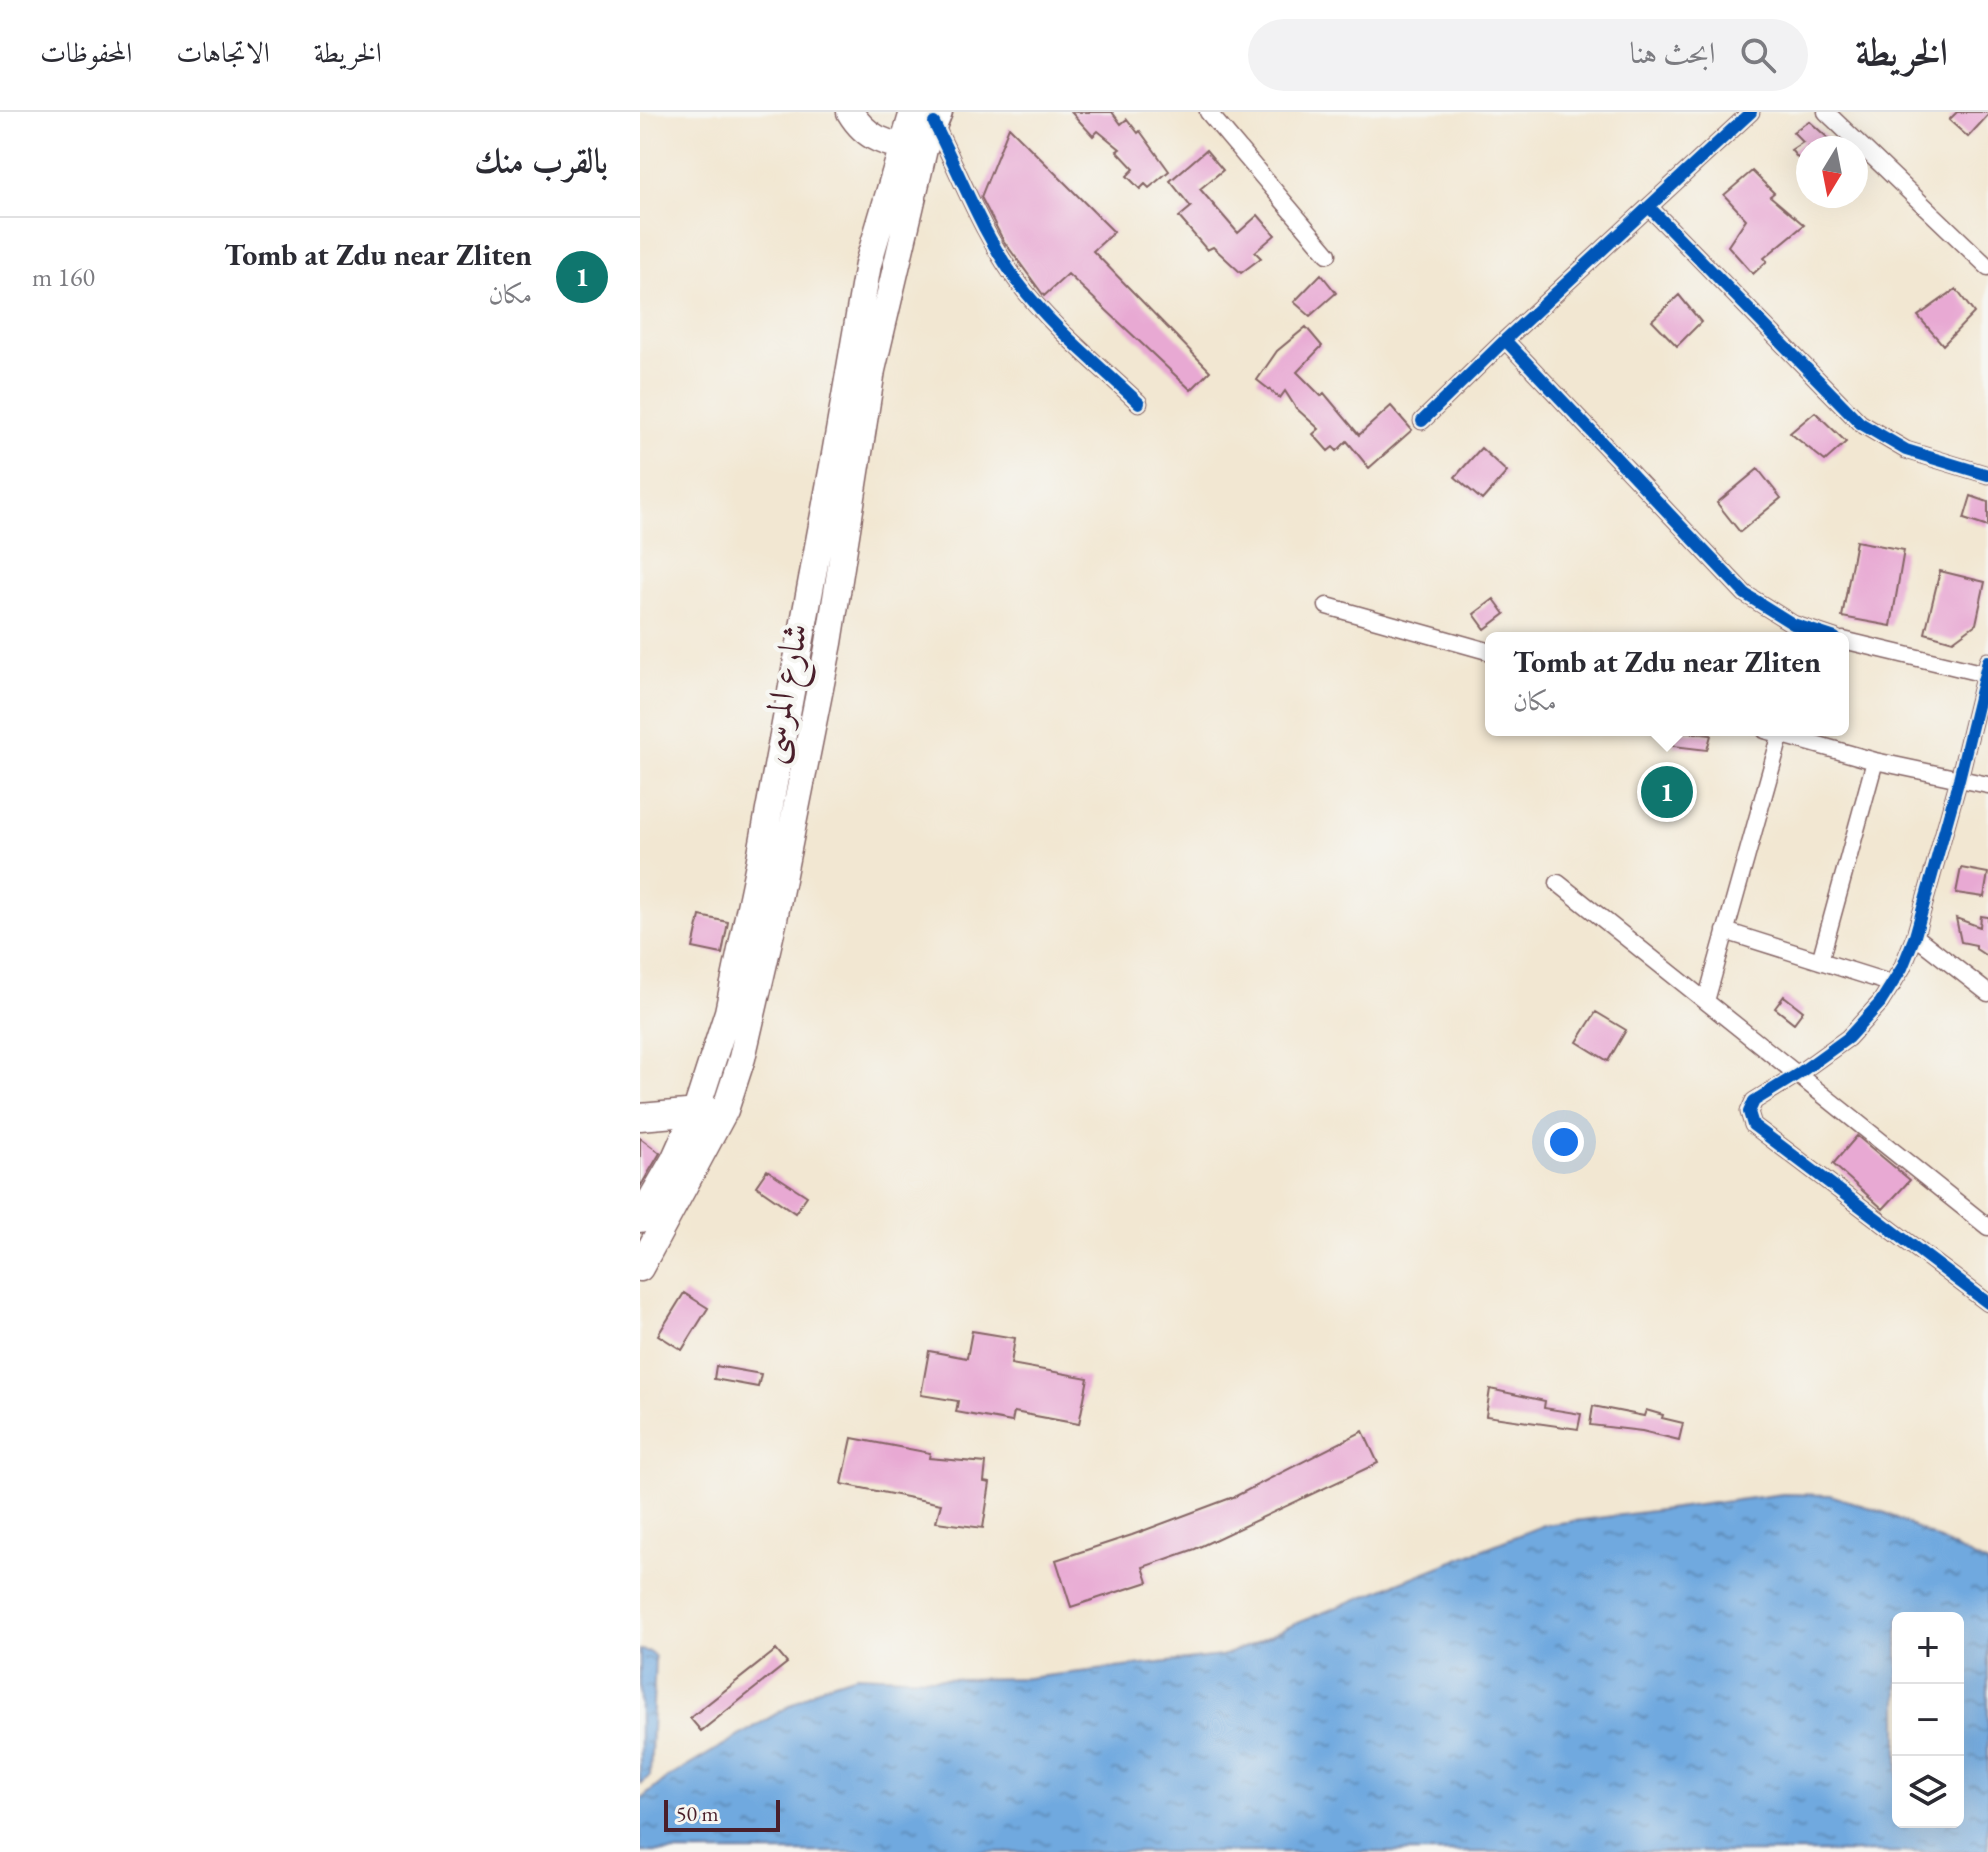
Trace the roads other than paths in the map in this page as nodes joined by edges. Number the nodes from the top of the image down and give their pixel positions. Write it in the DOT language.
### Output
graph roads {
  1 [pos="1208,112"];
  2 [pos="1751,112"];
  3 [pos="1826,112"];
  4 [pos="924,115"];
  5 [pos="853,118"];
  6 [pos="913,148"];
  7 [pos="887,200"];
  8 [pos="1649,207"];
  9 [pos="1328,254"];
  10 [pos="1988,267"];
  11 [pos="1505,340"];
  12 [pos="1139,403"];
  13 [pos="1422,421"];
  14 [pos="1988,475"];
  15 [pos="1327,606"];
  16 [pos="1807,632"];
  17 [pos="1849,641"];
  18 [pos="1485,650"];
  19 [pos="1986,667"];
  20 [pos="1775,736"];
  21 [pos="1792,736"];
  22 [pos="1875,761"];
  23 [pos="1959,779"];
  24 [pos="1988,785"];
  25 [pos="1558,883"];
  26 [pos="1725,931"];
  27 [pos="1915,936"];
  28 [pos="1820,961"];
  29 [pos="1893,984"];
  30 [pos="1988,993"];
  31 [pos="1706,1001"];
  32 [pos="1798,1074"];
  33 [pos="725,1110"];
  34 [pos="696,1111"];
  35 [pos="640,1117"];
  36 [pos="640,1219"];
  37 [pos="1988,1227"];
  38 [pos="640,1268"];
  39 [pos="1988,1303"];
  1 -- 9 [label="street"];
  2 -- 8 [label="street"];
  3 -- 10 [label="street"];
  4 -- 5 [label="main road"];
  4 -- 6 [label="main road, شارع المرسى"];
  4 -- 12 [label="street"];
  5 -- 6 [label="main road"];
  5 -- 7 [label="main road"];
  6 -- 7 [label="main road, شارع المرسى"];
  6 -- 33 [label="main road, شارع المرسى"];
  7 -- 34 [label="main road, شارع المرسى"];
  8 -- 11 [label="street"];
  8 -- 14 [label="street"];
  11 -- 13 [label="street"];
  11 -- 16 [label="street"];
  15 -- 18 [label="street"];
  17 -- 19 [label="street"];
  19 -- 23 [label="street"];
  20 -- 26 [label="street"];
  21 -- 22 [label="street"];
  22 -- 23 [label="street"];
  22 -- 28 [label="street"];
  23 -- 24 [label="street"];
  23 -- 27 [label="street"];
  25 -- 31 [label="street"];
  26 -- 28 [label="street"];
  26 -- 31 [label="street"];
  27 -- 29 [label="street"];
  27 -- 30 [label="street"];
  28 -- 29 [label="street"];
  29 -- 32 [label="street"];
  31 -- 32 [label="street"];
  32 -- 37 [label="street"];
  32 -- 39 [label="street"];
  33 -- 34 [label="main road"];
  33 -- 38 [label="main road, شارع المرسى"];
  34 -- 35 [label="main road"];
  34 -- 36 [label="main road, شارع المرسى"];
}
